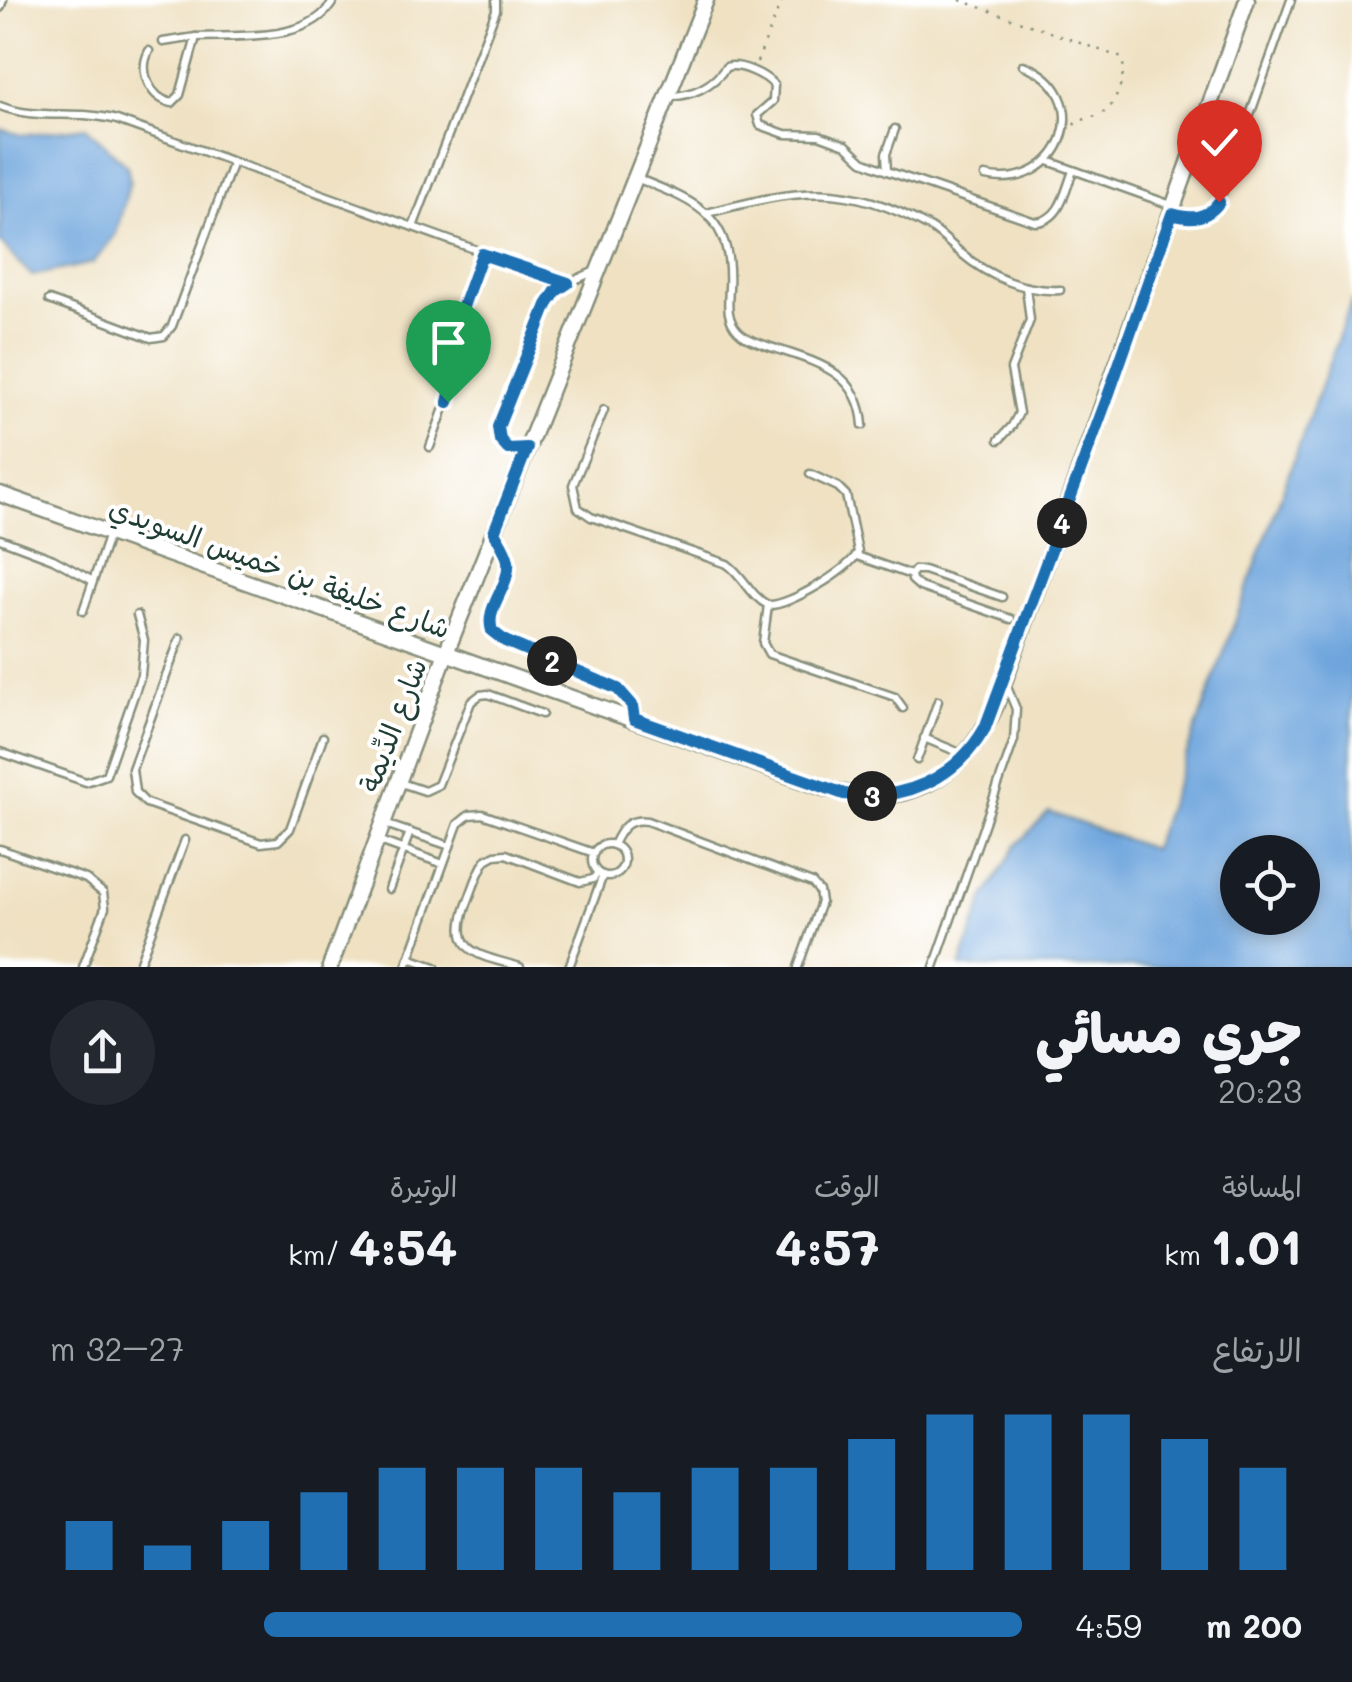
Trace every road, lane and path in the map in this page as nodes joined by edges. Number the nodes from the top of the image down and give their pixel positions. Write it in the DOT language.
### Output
graph roads {
  1 [pos="4,0"];
  2 [pos="334,0"];
  3 [pos="496,0"];
  4 [pos="706,0"];
  5 [pos="782,0"];
  6 [pos="960,0"];
  7 [pos="1247,0"];
  8 [pos="1292,0"];
  9 [pos="0,8"];
  10 [pos="196,37"];
  11 [pos="163,42"];
  12 [pos="149,51"];
  13 [pos="1023,65"];
  14 [pos="753,72"];
  15 [pos="668,96"];
  16 [pos="0,106"];
  17 [pos="895,129"];
  18 [pos="1063,134"];
  19 [pos="1048,161"];
  20 [pos="233,162"];
  21 [pos="887,171"];
  22 [pos="1073,171"];
  23 [pos="985,176"];
  24 [pos="635,178"];
  25 [pos="1173,210"];
  26 [pos="707,213"];
  27 [pos="413,227"];
  28 [pos="482,254"];
  29 [pos="598,268"];
  30 [pos="568,283"];
  31 [pos="1026,288"];
  32 [pos="1060,290"];
  33 [pos="50,300"];
  34 [pos="604,410"];
  35 [pos="863,425"];
  36 [pos="998,440"];
  37 [pos="430,447"];
  38 [pos="527,448"];
  39 [pos="810,474"];
  40 [pos="0,494"];
  41 [pos="494,532"];
  42 [pos="109,533"];
  43 [pos="0,539"];
  44 [pos="857,556"];
  45 [pos="912,575"];
  46 [pos="92,582"];
  47 [pos="1002,597"];
  48 [pos="768,605"];
  49 [pos="83,611"];
  50 [pos="138,614"];
  51 [pos="1011,619"];
  52 [pos="180,638"];
  53 [pos="446,653"];
  54 [pos="1005,681"];
  55 [pos="938,701"];
  56 [pos="903,708"];
  57 [pos="542,714"];
  58 [pos="634,719"];
  59 [pos="323,737"];
  60 [pos="924,738"];
  61 [pos="0,752"];
  62 [pos="966,755"];
  63 [pos="917,760"];
  64 [pos="397,782"];
  65 [pos="382,823"];
  66 [pos="410,832"];
  67 [pos="186,840"];
  68 [pos="376,840"];
  69 [pos="613,845"];
  70 [pos="450,846"];
  71 [pos="0,849"];
  72 [pos="404,849"];
  73 [pos="594,854"];
  74 [pos="444,864"];
  75 [pos="601,874"];
  76 [pos="390,888"];
  77 [pos="409,958"];
  78 [pos="508,965"];
  79 [pos="83,967"];
  80 [pos="138,967"];
  81 [pos="330,967"];
  82 [pos="406,967"];
  83 [pos="435,967"];
  84 [pos="520,967"];
  85 [pos="569,967"];
  86 [pos="798,967"];
  87 [pos="934,967"];
  1 -- 9 [label="lane"];
  2 -- 10 [label="lane"];
  3 -- 27 [label="lane"];
  4 -- 15 [label="street, شارع الدِّيمة"];
  5 -- 14 [label="path"];
  6 -- 18 [label="path"];
  7 -- 25 [label="street, شارع خليفة بن خميس السويدي"];
  8 -- 25 [label="lane"];
  10 -- 11 [label="lane"];
  10 -- 12 [label="lane"];
  13 -- 18 [label="lane"];
  14 -- 15 [label="lane"];
  14 -- 21 [label="lane"];
  15 -- 24 [label="street, شارع الدِّيمة"];
  16 -- 20 [label="lane"];
  17 -- 21 [label="lane"];
  18 -- 19 [label="lane"];
  19 -- 22 [label="lane"];
  19 -- 23 [label="lane"];
  20 -- 27 [label="lane"];
  20 -- 33 [label="lane"];
  21 -- 22 [label="lane"];
  22 -- 25 [label="lane"];
  24 -- 26 [label="lane"];
  24 -- 29 [label="street, شارع الدِّيمة"];
  25 -- 54 [label="street, شارع خليفة بن خميس السويدي"];
  26 -- 31 [label="lane"];
  26 -- 35 [label="lane"];
  27 -- 28 [label="lane"];
  28 -- 30 [label="lane"];
  28 -- 37 [label="lane"];
  29 -- 30 [label="lane"];
  29 -- 38 [label="street, شارع الدِّيمة"];
  30 -- 38 [label="lane"];
  31 -- 32 [label="lane"];
  31 -- 36 [label="lane"];
  34 -- 48 [label="lane"];
  38 -- 41 [label="street, شارع الدِّيمة"];
  39 -- 44 [label="lane"];
  40 -- 42 [label="street, شارع خليفة بن خميس السويدي"];
  41 -- 53 [label="street, شارع الدِّيمة"];
  41 -- 58 [label="lane"];
  42 -- 46 [label="lane"];
  42 -- 53 [label="street, شارع خليفة بن خميس السويدي"];
  43 -- 46 [label="lane"];
  44 -- 45 [label="lane"];
  44 -- 48 [label="lane"];
  45 -- 47 [label="lane"];
  45 -- 51 [label="lane"];
  46 -- 49 [label="lane"];
  48 -- 56 [label="lane"];
  50 -- 61 [label="lane"];
  52 -- 59 [label="lane"];
  53 -- 58 [label="street, شارع خليفة بن خميس السويدي"];
  53 -- 64 [label="street, شارع الدِّيمة"];
  54 -- 62 [label="street, شارع خليفة بن خميس السويدي"];
  54 -- 87 [label="lane"];
  55 -- 60 [label="lane"];
  57 -- 64 [label="lane"];
  58 -- 62 [label="street, شارع خليفة بن خميس السويدي"];
  60 -- 62 [label="lane"];
  60 -- 63 [label="lane"];
  64 -- 65 [label="street, شارع الدِّيمة"];
  65 -- 66 [label="lane"];
  65 -- 68 [label="street, شارع الدِّيمة"];
  66 -- 70 [label="lane"];
  66 -- 72 [label="lane"];
  67 -- 80 [label="lane"];
  68 -- 72 [label="lane"];
  68 -- 81 [label="street, شارع الدِّيمة"];
  69 -- 73 [label="lane"];
  69 -- 75 [label="lane"];
  69 -- 86 [label="lane"];
  70 -- 73 [label="lane"];
  70 -- 74 [label="lane"];
  71 -- 79 [label="lane"];
  72 -- 74 [label="lane"];
  72 -- 76 [label="lane"];
  73 -- 75 [label="lane"];
  74 -- 77 [label="lane"];
  75 -- 78 [label="lane"];
  75 -- 85 [label="lane"];
  77 -- 82 [label="lane"];
  77 -- 83 [label="lane"];
  78 -- 84 [label="lane"];
}
